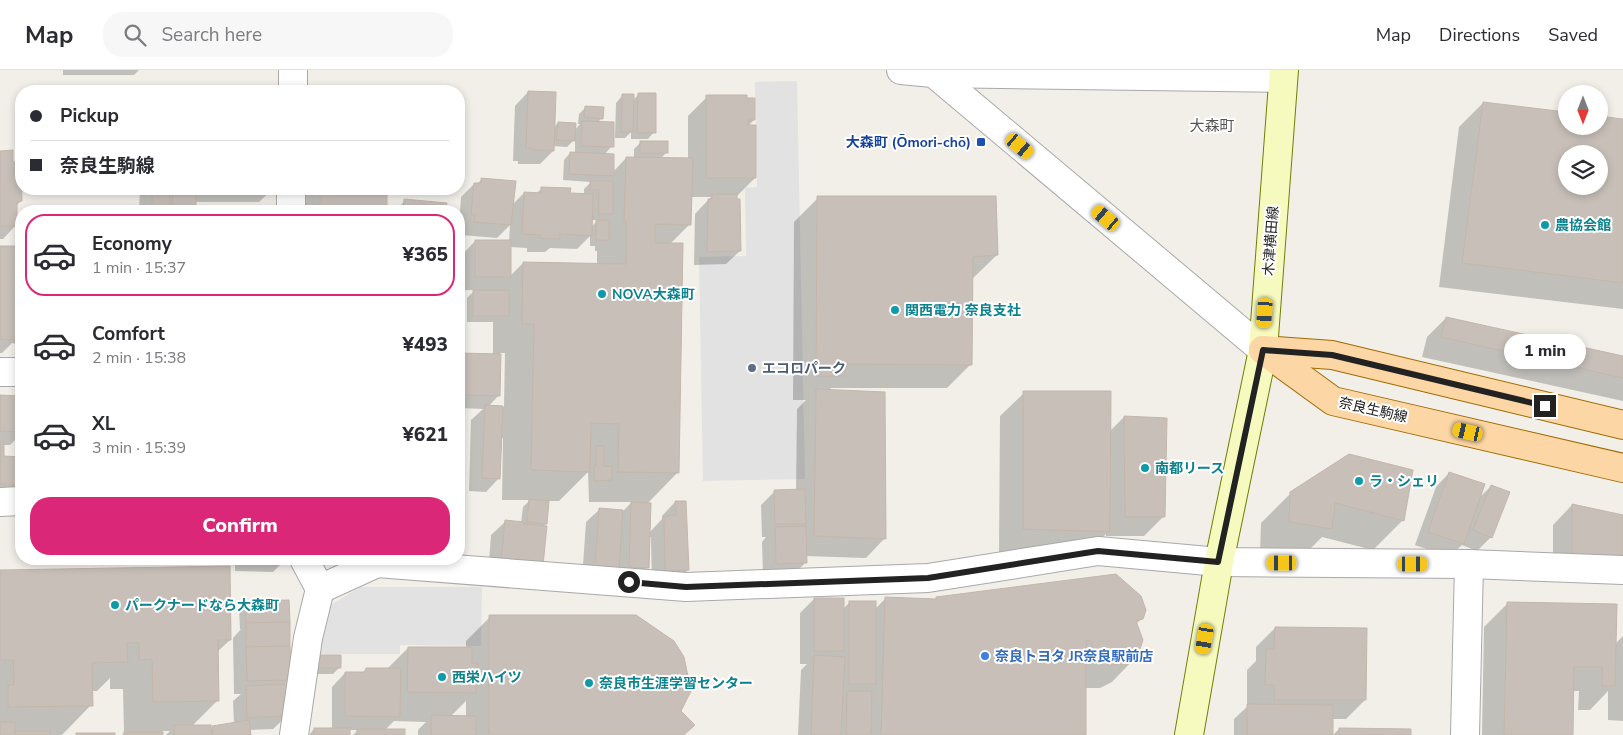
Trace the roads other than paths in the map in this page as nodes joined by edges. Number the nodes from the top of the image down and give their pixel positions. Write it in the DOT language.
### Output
graph roads {
  1 [pos="293,70"];
  2 [pos="901,70"];
  3 [pos="931,71"];
  4 [pos="1283,74"];
  5 [pos="292,85"];
  6 [pos="1263,350"];
  7 [pos="0,372"];
  8 [pos="15,372"];
  9 [pos="1623,425"];
  10 [pos="1623,468"];
  11 [pos="15,501"];
  12 [pos="0,502"];
  13 [pos="1218,562"];
  14 [pos="1469,564"];
  15 [pos="307,565"];
  16 [pos="373,565"];
  17 [pos="403,565"];
  18 [pos="1623,570"];
  19 [pos="320,589"];
  20 [pos="294,735"];
  21 [pos="1189,735"];
  22 [pos="1464,735"];
  1 -- 5 [label="street"];
  2 -- 3 [label="street"];
  3 -- 4 [label="street"];
  3 -- 6 [label="street"];
  4 -- 6 [label="main road, 木津横田線"];
  6 -- 9 [label="main road"];
  6 -- 10 [label="main road, 奈良生駒線"];
  6 -- 13 [label="main road, 木津横田線"];
  7 -- 8 [label="street"];
  11 -- 12 [label="street"];
  13 -- 14 [label="street"];
  13 -- 17 [label="street"];
  13 -- 21 [label="main road, 木津横田線"];
  14 -- 18 [label="street"];
  14 -- 22 [label="street"];
  15 -- 19 [label="street"];
  16 -- 19 [label="street"];
  19 -- 20 [label="street"];
}
